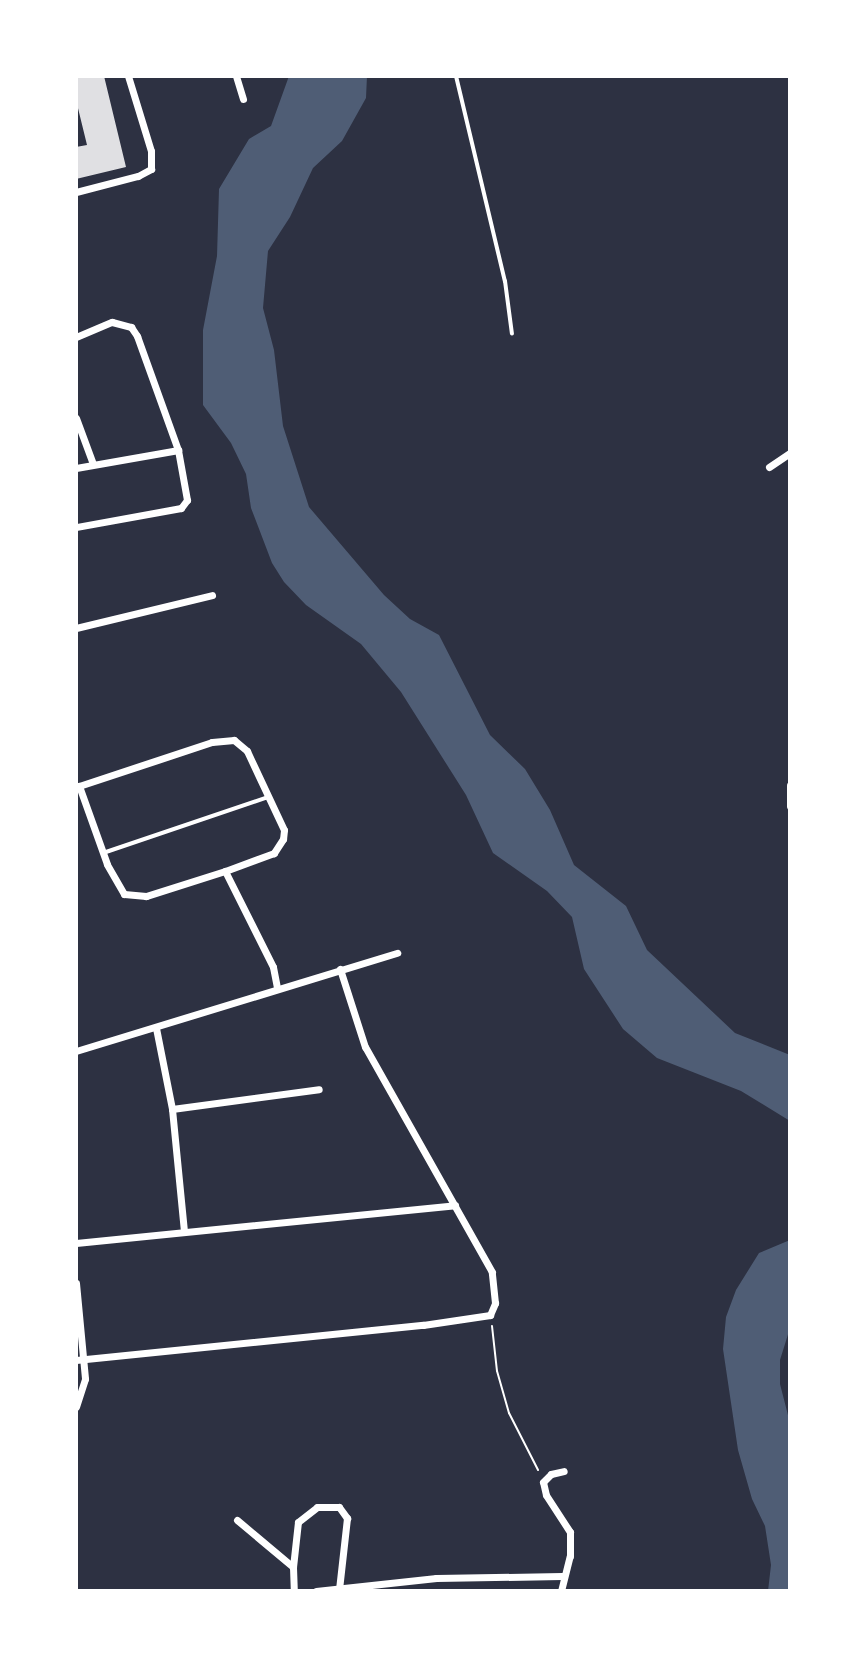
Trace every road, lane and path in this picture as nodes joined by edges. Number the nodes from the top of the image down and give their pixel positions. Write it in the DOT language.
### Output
graph roads {
  1 [pos="128,76"];
  2 [pos="236,76"];
  3 [pos="456,76"];
  4 [pos="243,99"];
  5 [pos="76,192"];
  6 [pos="512,334"];
  7 [pos="76,337"];
  8 [pos="76,418"];
  9 [pos="178,450"];
  10 [pos="790,453"];
  11 [pos="93,464"];
  12 [pos="769,467"];
  13 [pos="76,468"];
  14 [pos="76,527"];
  15 [pos="212,595"];
  16 [pos="76,628"];
  17 [pos="790,785"];
  18 [pos="78,787"];
  19 [pos="268,797"];
  20 [pos="790,806"];
  21 [pos="103,853"];
  22 [pos="225,871"];
  23 [pos="397,953"];
  24 [pos="340,969"];
  25 [pos="277,988"];
  26 [pos="156,1028"];
  27 [pos="76,1051"];
  28 [pos="319,1089"];
  29 [pos="172,1109"];
  30 [pos="455,1205"];
  31 [pos="184,1231"];
  32 [pos="76,1243"];
  33 [pos="76,1283"];
  34 [pos="490,1315"];
  35 [pos="80,1360"];
  36 [pos="76,1407"];
  37 [pos="564,1471"];
  38 [pos="543,1482"];
  39 [pos="237,1520"];
  40 [pos="293,1567"];
  41 [pos="562,1576"];
  42 [pos="339,1589"];
  43 [pos="294,1591"];
  44 [pos="316,1591"];
  45 [pos="561,1591"];
  1 -- 5 [label="street"];
  2 -- 4 [label="street"];
  3 -- 6 [label="lane"];
  7 -- 9 [label="street"];
  8 -- 11 [label="street"];
  9 -- 11 [label="street"];
  9 -- 14 [label="street"];
  10 -- 12 [label="street"];
  11 -- 13 [label="street"];
  15 -- 16 [label="street"];
  17 -- 20 [label="street"];
  18 -- 19 [label="street"];
  18 -- 21 [label="street"];
  19 -- 21 [label="lane"];
  19 -- 22 [label="street"];
  21 -- 22 [label="street"];
  22 -- 25 [label="street"];
  23 -- 24 [label="street"];
  24 -- 25 [label="street"];
  24 -- 30 [label="street"];
  25 -- 26 [label="street"];
  26 -- 27 [label="street"];
  26 -- 29 [label="street"];
  28 -- 29 [label="street"];
  29 -- 31 [label="street"];
  30 -- 31 [label="street"];
  30 -- 34 [label="street"];
  31 -- 32 [label="street"];
  33 -- 35 [label="street"];
  34 -- 35 [label="street"];
  34 -- 38 [label="path"];
  35 -- 36 [label="street"];
  37 -- 38 [label="street"];
  38 -- 41 [label="street"];
  39 -- 40 [label="street"];
  40 -- 42 [label="street"];
  40 -- 43 [label="street"];
  41 -- 42 [label="street"];
  41 -- 45 [label="street"];
  42 -- 44 [label="street"];
}
